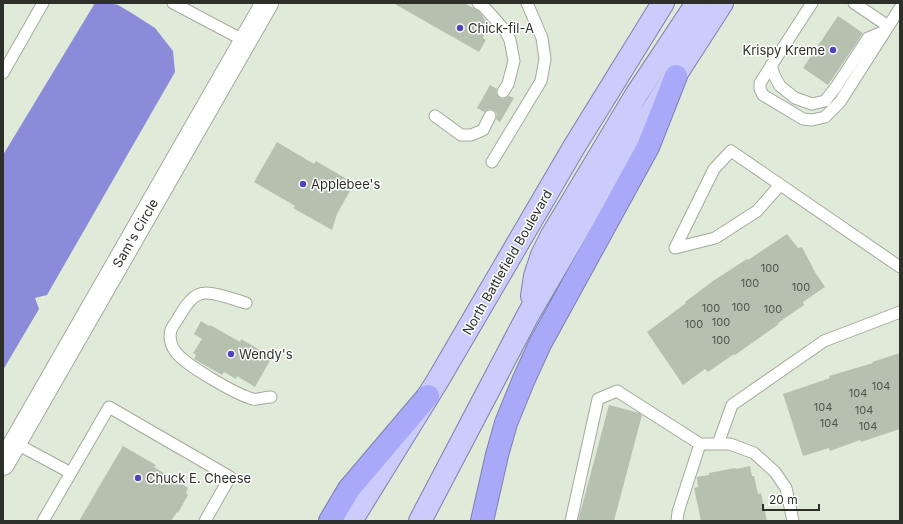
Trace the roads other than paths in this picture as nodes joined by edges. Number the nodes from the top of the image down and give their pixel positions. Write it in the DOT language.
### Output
graph roads {
  1 [pos="43,3"];
  2 [pos="173,3"];
  3 [pos="267,3"];
  4 [pos="478,3"];
  5 [pos="527,3"];
  6 [pos="663,3"];
  7 [pos="697,3"];
  8 [pos="722,3"];
  9 [pos="812,3"];
  10 [pos="854,3"];
  11 [pos="900,8"];
  12 [pos="886,29"];
  13 [pos="245,41"];
  14 [pos="771,65"];
  15 [pos="3,73"];
  16 [pos="676,76"];
  17 [pos="503,92"];
  18 [pos="435,116"];
  19 [pos="490,116"];
  20 [pos="492,162"];
  21 [pos="780,185"];
  22 [pos="900,268"];
  23 [pos="246,303"];
  24 [pos="900,312"];
  25 [pos="528,315"];
  26 [pos="428,396"];
  27 [pos="271,397"];
  28 [pos="15,443"];
  29 [pos="700,444"];
  30 [pos="718,444"];
  31 [pos="3,464"];
  32 [pos="71,473"];
  33 [pos="43,521"];
  34 [pos="205,521"];
  35 [pos="330,521"];
  36 [pos="351,521"];
  37 [pos="420,521"];
  38 [pos="482,521"];
  39 [pos="571,521"];
  40 [pos="677,521"];
  41 [pos="793,521"];
  1 -- 15 [label="lane"];
  2 -- 13 [label="lane"];
  3 -- 13 [label="street, Sam's Circle"];
  4 -- 17 [label="lane"];
  5 -- 20 [label="lane"];
  6 -- 26 [label="main road, North Battlefield Boulevard"];
  7 -- 25 [label="main road"];
  8 -- 16 [label="main road"];
  9 -- 14 [label="lane"];
  10 -- 12 [label="lane"];
  11 -- 12 [label="lane"];
  12 -- 14 [label="lane"];
  12 -- 14 [label="lane"];
  13 -- 28 [label="street, Sam's Circle"];
  16 -- 25 [label="main road"];
  16 -- 38 [label="highway"];
  18 -- 19 [label="lane"];
  21 -- 21 [label="lane"];
  21 -- 22 [label="lane"];
  23 -- 27 [label="lane"];
  24 -- 30 [label="lane"];
  25 -- 37 [label="main road"];
  26 -- 35 [label="highway"];
  26 -- 36 [label="main road, North Battlefield Boulevard"];
  28 -- 31 [label="street, Sam's Circle"];
  28 -- 32 [label="lane"];
  29 -- 30 [label="lane"];
  29 -- 39 [label="lane"];
  29 -- 40 [label="lane"];
  30 -- 41 [label="lane"];
  32 -- 33 [label="lane"];
  32 -- 34 [label="lane"];
}
